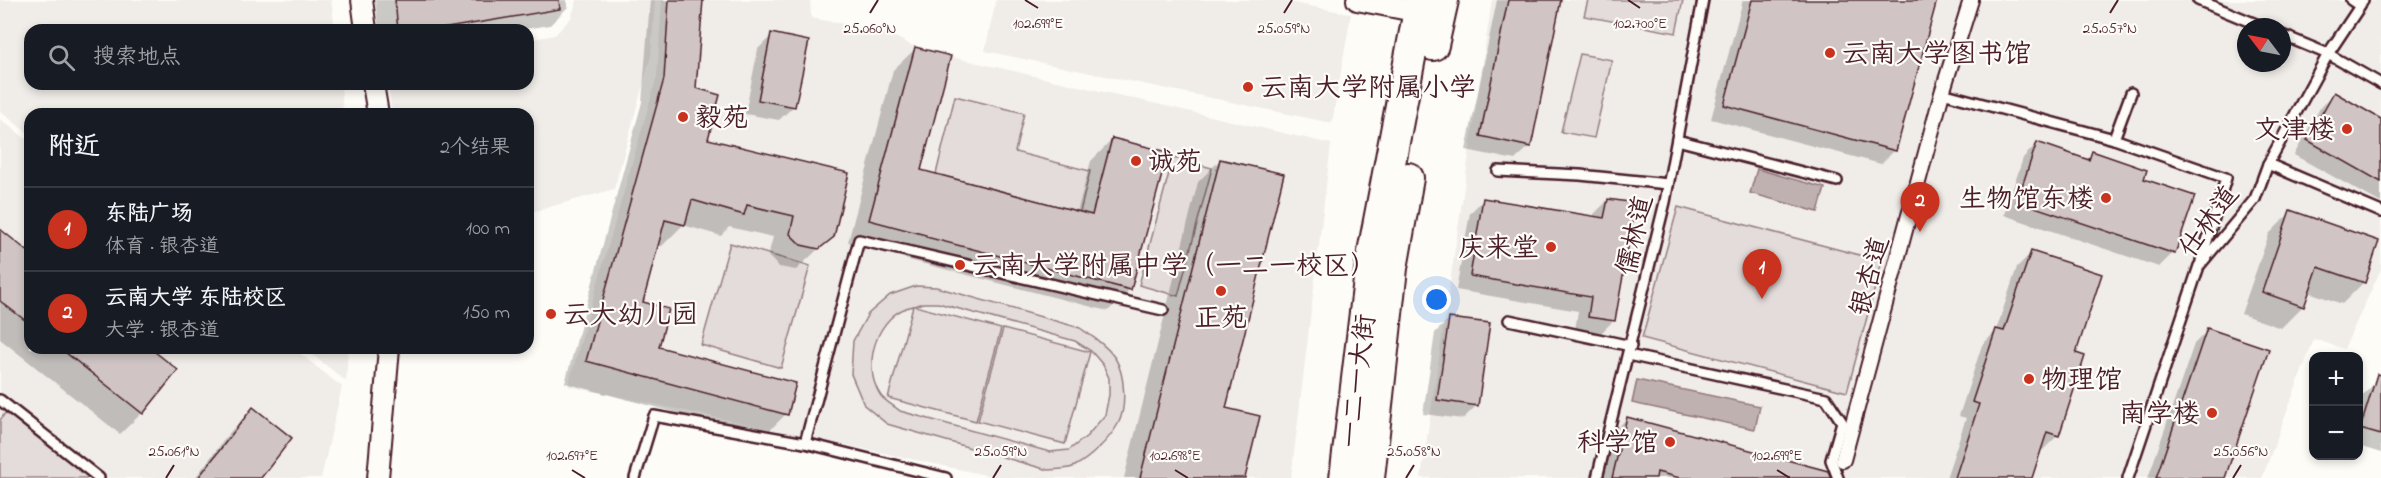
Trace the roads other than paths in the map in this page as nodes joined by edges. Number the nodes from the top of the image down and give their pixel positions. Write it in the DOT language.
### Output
graph roads {
  1 [pos="362,0"];
  2 [pos="1357,0"];
  3 [pos="1703,0"];
  4 [pos="1971,0"];
  5 [pos="2198,0"];
  6 [pos="2351,0"];
  7 [pos="2362,3"];
  8 [pos="1428,4"];
  9 [pos="2241,18"];
  10 [pos="365,24"];
  11 [pos="2291,39"];
  12 [pos="2328,54"];
  13 [pos="2381,84"];
  14 [pos="374,90"];
  15 [pos="1942,93"];
  16 [pos="2131,93"];
  17 [pos="377,108"];
  18 [pos="2114,139"];
  19 [pos="1677,140"];
  20 [pos="2268,164"];
  21 [pos="1498,171"];
  22 [pos="1837,181"];
  23 [pos="1668,184"];
  24 [pos="2381,212"];
  25 [pos="2199,266"];
  26 [pos="1163,310"];
  27 [pos="1509,320"];
  28 [pos="1629,351"];
  29 [pos="388,354"];
  30 [pos="0,400"];
  31 [pos="805,443"];
  32 [pos="1843,460"];
  33 [pos="99,478"];
  34 [pos="378,478"];
  35 [pos="634,478"];
  36 [pos="946,478"];
  37 [pos="1345,478"];
  38 [pos="1369,478"];
  39 [pos="1597,478"];
  40 [pos="1838,478"];
  41 [pos="2128,478"];
  1 -- 10 [label="street"];
  2 -- 8 [label="street"];
  3 -- 19 [label="lane, 儒林道"];
  4 -- 15 [label="street, 银杏道"];
  5 -- 9 [label="lane"];
  6 -- 7 [label="lane"];
  7 -- 12 [label="lane, 仕林道"];
  8 -- 37 [label="main road, 一二一大街"];
  8 -- 38 [label="main road, 一二一大街"];
  11 -- 12 [label="lane"];
  12 -- 13 [label="lane"];
  12 -- 20 [label="lane, 仕林道"];
  14 -- 17 [label="street"];
  15 -- 18 [label="lane"];
  15 -- 32 [label="street, 银杏道"];
  16 -- 18 [label="lane"];
  18 -- 25 [label="lane"];
  19 -- 22 [label="lane"];
  19 -- 23 [label="lane, 儒林道"];
  20 -- 24 [label="lane"];
  20 -- 25 [label="lane, 仕林道"];
  21 -- 23 [label="lane"];
  23 -- 28 [label="lane, 儒林道"];
  25 -- 41 [label="lane, 仕林道"];
  26 -- 31 [label="lane"];
  27 -- 28 [label="lane"];
  28 -- 39 [label="lane, 儒林道"];
  28 -- 40 [label="lane"];
  29 -- 34 [label="street"];
  30 -- 33 [label="lane"];
  31 -- 35 [label="lane"];
  31 -- 36 [label="lane"];
  32 -- 40 [label="lane"];
}
